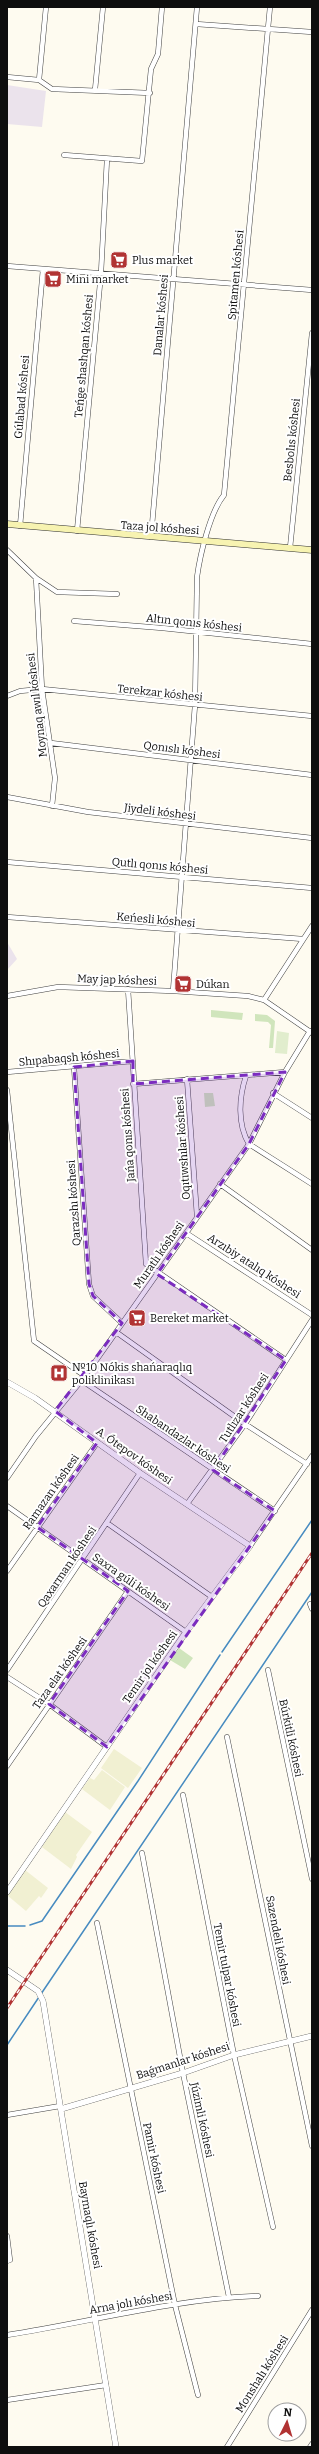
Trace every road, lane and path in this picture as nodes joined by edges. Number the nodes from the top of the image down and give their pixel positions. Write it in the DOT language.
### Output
graph roads {
  1 [pos="46,7"];
  2 [pos="103,7"];
  3 [pos="162,7"];
  4 [pos="197,7"];
  5 [pos="270,7"];
  6 [pos="196,24"];
  7 [pos="267,29"];
  8 [pos="312,32"];
  9 [pos="7,77"];
  10 [pos="39,80"];
  11 [pos="95,90"];
  12 [pos="150,93"];
  13 [pos="64,155"];
  14 [pos="107,159"];
  15 [pos="7,266"];
  16 [pos="43,269"];
  17 [pos="101,273"];
  18 [pos="174,279"];
  19 [pos="244,285"];
  20 [pos="312,290"];
  21 [pos="312,333"];
  22 [pos="7,524"];
  23 [pos="20,526"];
  24 [pos="77,531"];
  25 [pos="151,537"];
  26 [pos="205,541"];
  27 [pos="290,548"];
  28 [pos="7,550"];
  29 [pos="312,550"];
  30 [pos="36,578"];
  31 [pos="117,594"];
  32 [pos="74,622"];
  33 [pos="197,632"];
  34 [pos="312,644"];
  35 [pos="42,689"];
  36 [pos="7,696"];
  37 [pos="195,705"];
  38 [pos="312,716"];
  39 [pos="51,743"];
  40 [pos="191,760"];
  41 [pos="312,775"];
  42 [pos="7,797"];
  43 [pos="52,806"];
  44 [pos="185,824"];
  45 [pos="312,838"];
  46 [pos="7,862"];
  47 [pos="180,877"];
  48 [pos="312,888"];
  49 [pos="7,916"];
  50 [pos="312,926"];
  51 [pos="176,931"];
  52 [pos="303,939"];
  53 [pos="128,989"];
  54 [pos="173,991"];
  55 [pos="7,996"];
  56 [pos="264,1000"];
  57 [pos="311,1032"];
  58 [pos="134,1061"];
  59 [pos="74,1067"];
  60 [pos="7,1072"];
  61 [pos="285,1072"];
  62 [pos="246,1076"];
  63 [pos="187,1079"];
  64 [pos="134,1084"];
  65 [pos="7,1090"];
  66 [pos="274,1093"];
  67 [pos="312,1118"];
  68 [pos="249,1144"];
  69 [pos="220,1184"];
  70 [pos="312,1184"];
  71 [pos="197,1216"];
  72 [pos="186,1233"];
  73 [pos="312,1250"];
  74 [pos="157,1274"];
  75 [pos="312,1315"];
  76 [pos="312,1320"];
  77 [pos="122,1324"];
  78 [pos="116,1332"];
  79 [pos="286,1360"];
  80 [pos="83,1378"];
  81 [pos="7,1382"];
  82 [pos="55,1411"];
  83 [pos="245,1424"];
  84 [pos="97,1443"];
  85 [pos="312,1456"];
  86 [pos="307,1464"];
  87 [pos="213,1470"];
  88 [pos="140,1473"];
  89 [pos="7,1478"];
  90 [pos="187,1504"];
  91 [pos="7,1506"];
  92 [pos="275,1511"];
  93 [pos="107,1523"];
  94 [pos="37,1527"];
  95 [pos="250,1546"];
  96 [pos="82,1558"];
  97 [pos="7,1571"];
  98 [pos="128,1590"];
  99 [pos="212,1597"];
  100 [pos="186,1632"];
  101 [pos="7,1670"];
  102 [pos="268,1670"];
  103 [pos="7,1677"];
  104 [pos="49,1704"];
  105 [pos="227,1737"];
  106 [pos="106,1747"];
  107 [pos="7,1766"];
  108 [pos="183,1795"];
  109 [pos="142,1853"];
  110 [pos="312,1879"];
  111 [pos="7,1892"];
  112 [pos="97,1923"];
  113 [pos="7,1970"];
  114 [pos="312,2036"];
  115 [pos="290,2042"];
  116 [pos="234,2055"];
  117 [pos="183,2073"];
  118 [pos="131,2088"];
  119 [pos="60,2108"];
  120 [pos="7,2115"];
  121 [pos="312,2146"];
  122 [pos="273,2227"];
  123 [pos="7,2236"];
  124 [pos="7,2261"];
  125 [pos="258,2296"];
  126 [pos="229,2297"];
  127 [pos="175,2304"];
  128 [pos="312,2310"];
  129 [pos="96,2318"];
  130 [pos="7,2335"];
  131 [pos="106,2385"];
  132 [pos="198,2395"];
  133 [pos="7,2400"];
  134 [pos="312,2444"];
  135 [pos="116,2447"];
  136 [pos="228,2447"];
  137 [pos="310,2447"];
  1 -- 10 [label="street"];
  2 -- 11 [label="street"];
  3 -- 12 [label="street"];
  4 -- 6 [label="street, Danalar kóshesi"];
  5 -- 7 [label="street, Spitamen kóshesi"];
  6 -- 7 [label="street"];
  6 -- 18 [label="street, Danalar kóshesi"];
  7 -- 8 [label="street"];
  7 -- 19 [label="street, Spitamen kóshesi"];
  9 -- 10 [label="street"];
  10 -- 11 [label="street"];
  11 -- 12 [label="street"];
  12 -- 14 [label="street"];
  13 -- 14 [label="street"];
  14 -- 17 [label="street, Teńge shashqan kóshesi"];
  15 -- 16 [label="street"];
  16 -- 17 [label="street"];
  16 -- 23 [label="street, Gúlabad kóshesi"];
  17 -- 18 [label="street"];
  17 -- 24 [label="street, Teńge shashqan kóshesi"];
  18 -- 19 [label="street"];
  18 -- 25 [label="street, Danalar kóshesi"];
  19 -- 20 [label="street"];
  19 -- 26 [label="street, Spitamen kóshesi"];
  21 -- 27 [label="street, Besbolıs kóshesi"];
  22 -- 23 [label="main road, Taza jol kóshesi"];
  23 -- 24 [label="main road, Taza jol kóshesi"];
  24 -- 25 [label="main road, Taza jol kóshesi"];
  25 -- 26 [label="main road, Taza jol kóshesi"];
  26 -- 27 [label="main road, Taza jol kóshesi"];
  26 -- 33 [label="street, Spitamen kóshesi"];
  27 -- 29 [label="main road, Taza jol kóshesi"];
  28 -- 30 [label="street"];
  30 -- 31 [label="street"];
  30 -- 35 [label="street, Moynaq awıl kóshesi"];
  32 -- 33 [label="street, Altın qonıs kóshesi"];
  33 -- 34 [label="street, Altın qonıs kóshesi"];
  33 -- 37 [label="street, Spitamen kóshesi"];
  35 -- 36 [label="street, Terekzar kóshesi"];
  35 -- 37 [label="street, Terekzar kóshesi"];
  35 -- 39 [label="street, Moynaq awıl kóshesi"];
  37 -- 38 [label="street, Terekzar kóshesi"];
  37 -- 40 [label="street, Spitamen kóshesi"];
  39 -- 40 [label="street, Qonıslı kóshesi"];
  39 -- 43 [label="street, Moynaq awıl kóshesi"];
  40 -- 41 [label="street, Qonıslı kóshesi"];
  40 -- 44 [label="street, Spitamen kóshesi"];
  42 -- 43 [label="street, Jiydeli kóshesi"];
  43 -- 44 [label="street, Jiydeli kóshesi"];
  44 -- 45 [label="street, Jiydeli kóshesi"];
  44 -- 47 [label="street, Spitamen kóshesi"];
  46 -- 47 [label="street, Qutlı qonıs kóshesi"];
  47 -- 48 [label="street, Qutlı qonıs kóshesi"];
  47 -- 51 [label="street, Spitamen kóshesi"];
  49 -- 51 [label="street, Keńesli kóshesi"];
  50 -- 52 [label="street"];
  51 -- 52 [label="street, Keńesli kóshesi"];
  51 -- 54 [label="street, Spitamen kóshesi"];
  52 -- 56 [label="street"];
  53 -- 54 [label="street, May jap kóshesi"];
  53 -- 55 [label="street, May jap kóshesi"];
  53 -- 58 [label="street, Jańa qonıs kóshesi"];
  54 -- 56 [label="street, May jap kóshesi"];
  56 -- 57 [label="street, May jap kóshesi"];
  57 -- 61 [label="street, Muratlı kóshesi"];
  58 -- 59 [label="street, Shıpabaqsh kóshesi"];
  58 -- 64 [label="street, Jańa qonıs kóshesi"];
  59 -- 60 [label="street, Shıpabaqsh kóshesi"];
  59 -- 77 [label="street, Qarazshı kóshesi"];
  61 -- 62 [label="street"];
  61 -- 66 [label="street, Muratlı kóshesi"];
  62 -- 63 [label="street"];
  62 -- 68 [label="street"];
  63 -- 64 [label="street"];
  63 -- 71 [label="street, Oqıtıwshılar kóshesi"];
  64 -- 74 [label="street, Jańa qonıs kóshesi"];
  65 -- 80 [label="street, Shabandazlar kóshesi"];
  66 -- 67 [label="street"];
  66 -- 68 [label="street, Muratlı kóshesi"];
  68 -- 69 [label="street, Muratlı kóshesi"];
  68 -- 70 [label="street"];
  69 -- 71 [label="street, Muratlı kóshesi"];
  69 -- 73 [label="street"];
  71 -- 72 [label="street, Muratlı kóshesi"];
  72 -- 74 [label="street, Muratlı kóshesi"];
  72 -- 75 [label="street, Arzıbiy atalıq kóshesi"];
  74 -- 77 [label="street, Muratlı kóshesi"];
  74 -- 79 [label="street, Jańa qonıs kóshesi"];
  76 -- 79 [label="street, Tutlızar kóshesi"];
  77 -- 78 [label="street, Muratlı kóshesi"];
  78 -- 80 [label="street, Muratlı kóshesi"];
  78 -- 83 [label="street"];
  79 -- 83 [label="street, Tutlızar kóshesi"];
  80 -- 82 [label="street, Muratlı kóshesi"];
  80 -- 87 [label="street, Shabandazlar kóshesi"];
  81 -- 82 [label="street, A. Ótepov kóshesi"];
  82 -- 84 [label="street, A. Ótepov kóshesi"];
  82 -- 89 [label="street, Muratlı kóshesi"];
  83 -- 86 [label="street"];
  83 -- 87 [label="street, Tutlızar kóshesi"];
  84 -- 88 [label="street, A. Ótepov kóshesi"];
  84 -- 94 [label="street, Ramazan kóshesi"];
  85 -- 86 [label="street, Temir jol kóshesi"];
  86 -- 92 [label="street, Temir jol kóshesi"];
  87 -- 90 [label="street, Tutlızar kóshesi"];
  87 -- 92 [label="street, Shabandazlar kóshesi"];
  88 -- 90 [label="street, A. Ótepov kóshesi"];
  88 -- 93 [label="street, Qaxarman kóshesi"];
  90 -- 95 [label="street, A. Ótepov kóshesi"];
  91 -- 94 [label="street, Saxra gúli kóshesi"];
  92 -- 95 [label="street, Temir jol kóshesi"];
  93 -- 96 [label="street, Qaxarman kóshesi"];
  93 -- 99 [label="street"];
  94 -- 96 [label="street, Saxra gúli kóshesi"];
  94 -- 97 [label="street, Ramazan kóshesi"];
  95 -- 99 [label="street, Temir jol kóshesi"];
  96 -- 98 [label="street, Saxra gúli kóshesi"];
  96 -- 101 [label="street, Qaxarman kóshesi"];
  98 -- 100 [label="street, Saxra gúli kóshesi"];
  98 -- 104 [label="street, Taza elat kóshesi"];
  99 -- 100 [label="street, Temir jol kóshesi"];
  100 -- 106 [label="street, Temir jol kóshesi"];
  102 -- 110 [label="street, Búrkitli kóshesi"];
  103 -- 104 [label="street"];
  104 -- 106 [label="street"];
  104 -- 107 [label="street, Taza elat kóshesi"];
  105 -- 115 [label="street, Sazendeli kóshesi"];
  106 -- 111 [label="street, Temir jol kóshesi"];
  108 -- 116 [label="street, Temir tulpar kóshesi"];
  109 -- 117 [label="street, Júzimli kóshesi"];
  112 -- 118 [label="street, Pamir kóshesi"];
  113 -- 119 [label="street, Baymaqlı kóshesi"];
  114 -- 115 [label="street, Baǵmanlar kóshesi"];
  115 -- 116 [label="street, Baǵmanlar kóshesi"];
  115 -- 121 [label="street, Sazendeli kóshesi"];
  116 -- 117 [label="street, Baǵmanlar kóshesi"];
  116 -- 122 [label="street, Temir tulpar kóshesi"];
  117 -- 118 [label="street, Baǵmanlar kóshesi"];
  117 -- 126 [label="street, Júzimli kóshesi"];
  118 -- 119 [label="street, Baǵmanlar kóshesi"];
  118 -- 127 [label="street, Pamir kóshesi"];
  119 -- 120 [label="street, Baǵmanlar kóshesi"];
  119 -- 129 [label="street, Baymaqlı kóshesi"];
  123 -- 124 [label="street"];
  125 -- 126 [label="street, Arna jolı kóshesi"];
  126 -- 127 [label="street, Arna jolı kóshesi"];
  127 -- 129 [label="street, Arna jolı kóshesi"];
  127 -- 132 [label="street, Pamir kóshesi"];
  128 -- 136 [label="street, Monshalı kóshesi"];
  129 -- 130 [label="street, Arna jolı kóshesi"];
  129 -- 131 [label="street, Baymaqlı kóshesi"];
  131 -- 133 [label="street"];
  131 -- 135 [label="street, Baymaqlı kóshesi"];
  134 -- 137 [label="street"];
}
